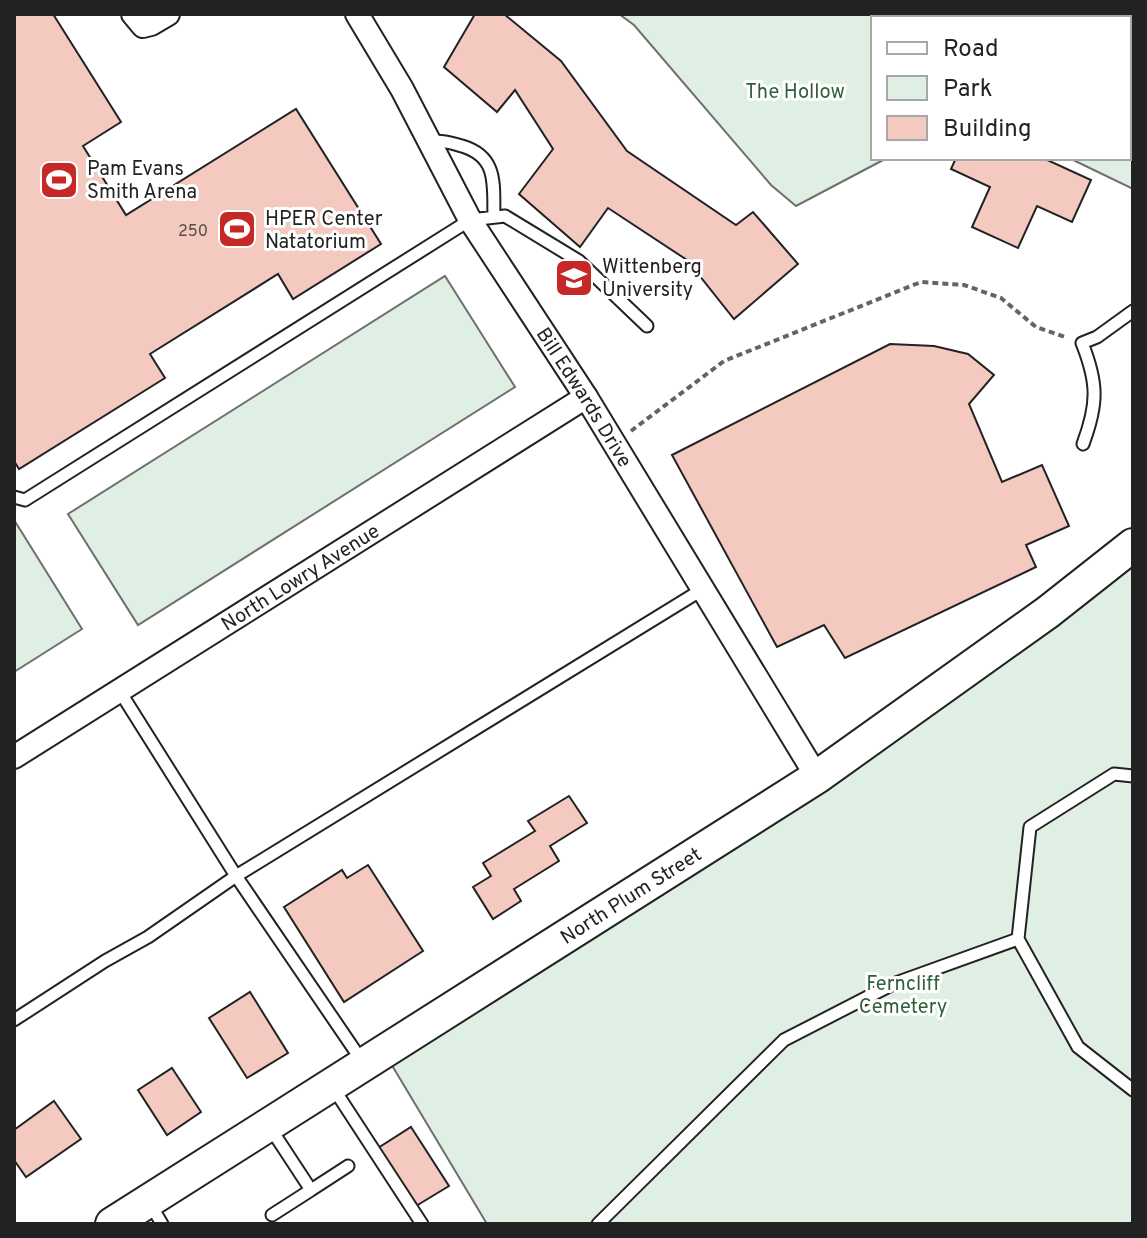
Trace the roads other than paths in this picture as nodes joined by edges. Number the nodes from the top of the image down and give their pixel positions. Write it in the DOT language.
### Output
graph roads {
  1 [pos="133,14"];
  2 [pos="168,14"];
  3 [pos="357,14"];
  4 [pos="430,142"];
  5 [pos="494,217"];
  6 [pos="470,220"];
  7 [pos="1133,311"];
  8 [pos="647,326"];
  9 [pos="586,397"];
  10 [pos="1083,444"];
  11 [pos="14,497"];
  12 [pos="1133,545"];
  13 [pos="703,589"];
  14 [pos="119,690"];
  15 [pos="14,757"];
  16 [pos="1133,776"];
  17 [pos="817,777"];
  18 [pos="236,876"];
  19 [pos="1018,939"];
  20 [pos="14,1020"];
  21 [pos="365,1064"];
  22 [pos="331,1086"];
  23 [pos="1133,1090"];
  24 [pos="268,1125"];
  25 [pos="348,1166"];
  26 [pos="311,1190"];
  27 [pos="155,1213"];
  28 [pos="272,1215"];
  29 [pos="112,1224"];
  30 [pos="422,1224"];
  31 [pos="598,1224"];
  1 -- 2 [label="street"];
  3 -- 4 [label="street, Bill Edwards Drive"];
  4 -- 5 [label="lane"];
  4 -- 6 [label="street, Bill Edwards Drive"];
  5 -- 6 [label="lane"];
  5 -- 8 [label="lane"];
  6 -- 9 [label="street, Bill Edwards Drive"];
  6 -- 11 [label="lane"];
  7 -- 10 [label="lane"];
  9 -- 13 [label="street, Bill Edwards Drive"];
  9 -- 14 [label="street, North Lowry Avenue"];
  12 -- 17 [label="main road, North Plum Street"];
  13 -- 17 [label="street, Bill Edwards Drive"];
  13 -- 18 [label="lane"];
  14 -- 15 [label="street, North Lowry Avenue"];
  14 -- 18 [label="lane"];
  16 -- 19 [label="lane"];
  17 -- 21 [label="main road, North Plum Street"];
  18 -- 20 [label="lane"];
  18 -- 21 [label="lane"];
  19 -- 23 [label="lane"];
  19 -- 31 [label="lane"];
  21 -- 22 [label="main road, North Plum Street"];
  22 -- 24 [label="main road, North Plum Street"];
  22 -- 30 [label="lane"];
  24 -- 26 [label="lane"];
  24 -- 27 [label="main road, North Plum Street"];
  25 -- 26 [label="lane"];
  26 -- 28 [label="lane"];
  27 -- 29 [label="main road, North Plum Street"];
}
